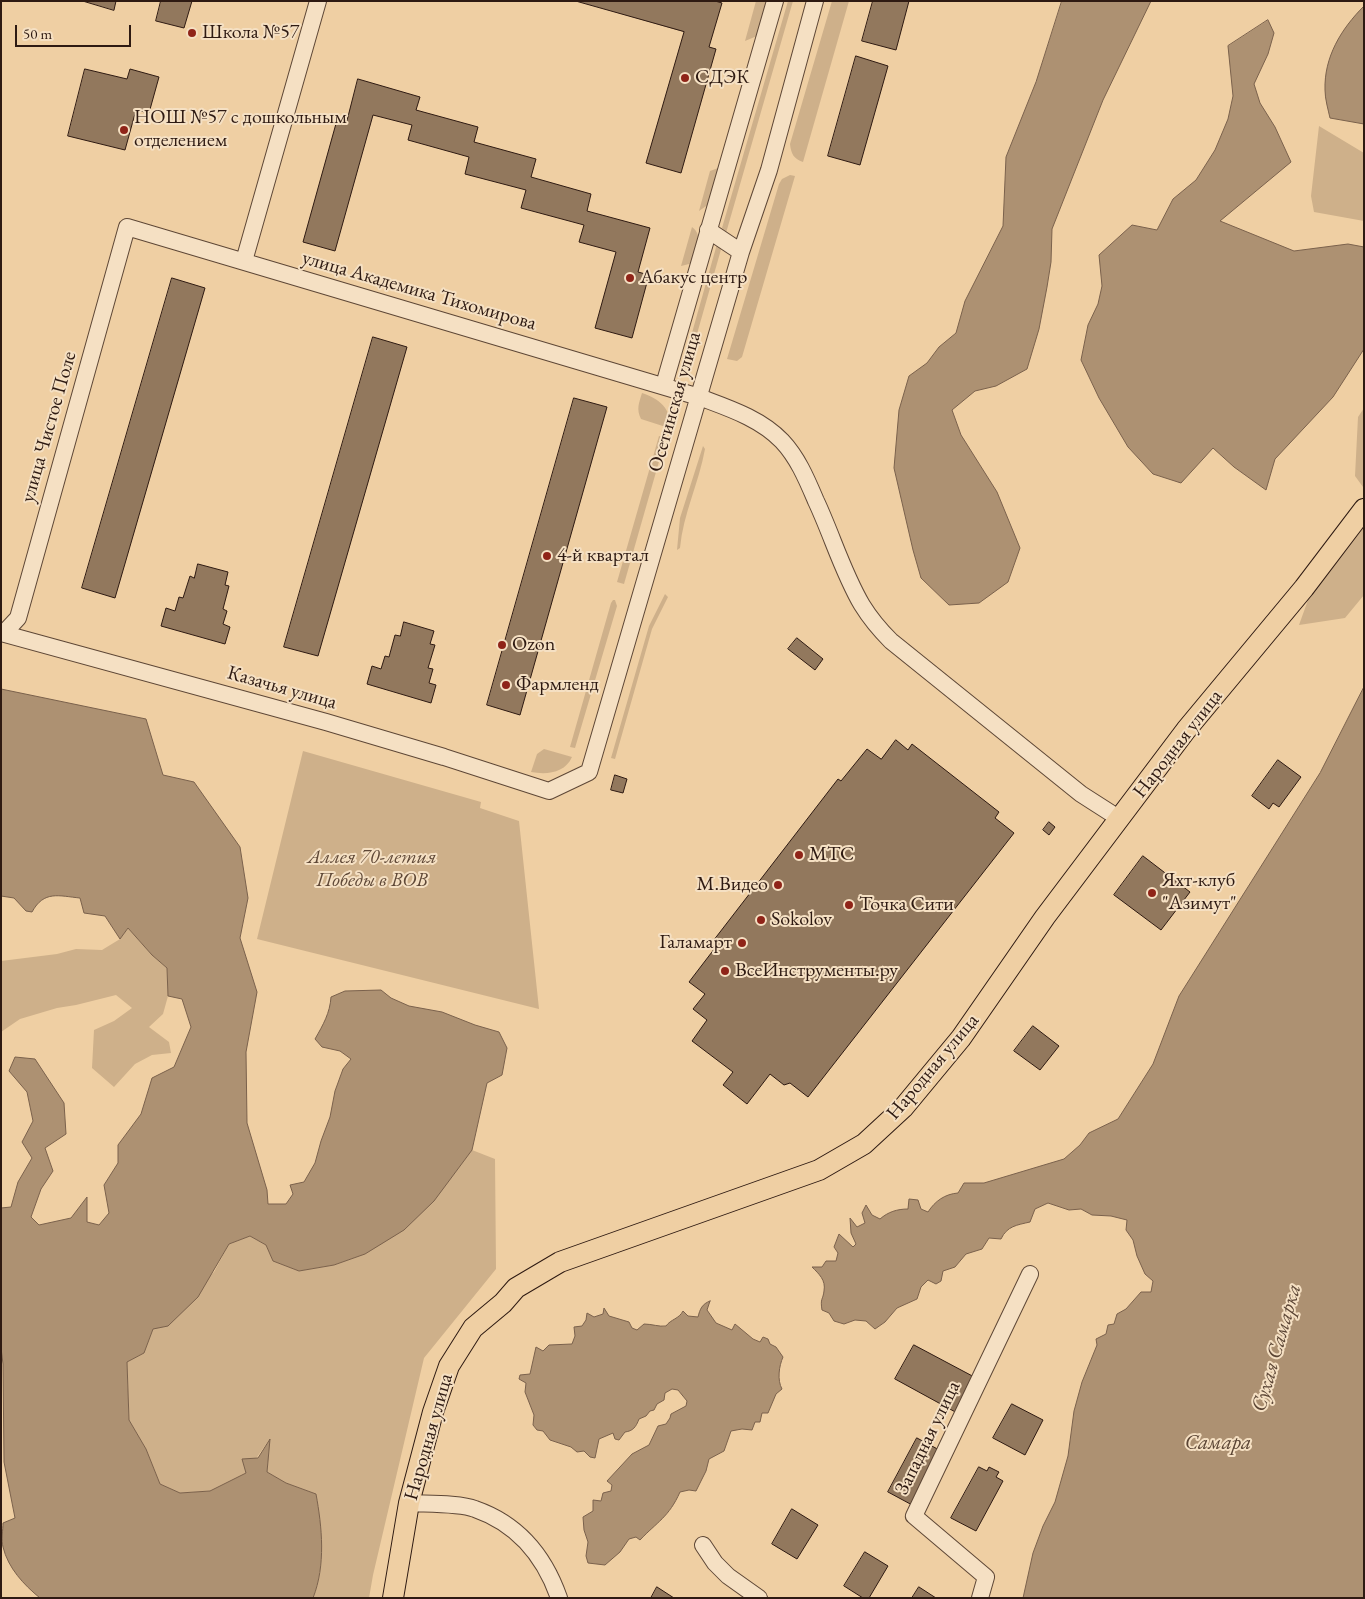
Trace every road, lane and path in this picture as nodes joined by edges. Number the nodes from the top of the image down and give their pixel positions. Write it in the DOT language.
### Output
graph roads {
  1 [pos="318,1"];
  2 [pos="775,1"];
  3 [pos="815,1"];
  4 [pos="127,227"];
  5 [pos="708,230"];
  6 [pos="741,252"];
  7 [pos="244,261"];
  8 [pos="666,378"];
  9 [pos="699,397"];
  10 [pos="1364,509"];
  11 [pos="2,633"];
  12 [pos="549,791"];
  13 [pos="1120,819"];
  14 [pos="1030,1274"];
  15 [pos="409,1504"];
  16 [pos="703,1545"];
  17 [pos="393,1598"];
  18 [pos="559,1598"];
  19 [pos="759,1598"];
  20 [pos="980,1598"];
  1 -- 7 [label="street"];
  2 -- 5 [label="street, Осетинская улица"];
  3 -- 6 [label="street, Осетинская улица"];
  4 -- 7 [label="street, улица Академика Тихомирова"];
  4 -- 11 [label="street, улица Чистое Поле"];
  5 -- 6 [label="street"];
  5 -- 8 [label="street, Осетинская улица"];
  6 -- 9 [label="street, Осетинская улица"];
  7 -- 9 [label="street, улица Академика Тихомирова"];
  9 -- 12 [label="street, Осетинская улица"];
  9 -- 13 [label="street, улица Академика Тихомирова"];
  10 -- 13 [label="main road, Народная улица"];
  11 -- 12 [label="street, Казачья улица"];
  13 -- 15 [label="main road, Народная улица"];
  14 -- 20 [label="street, Западная улица"];
  15 -- 17 [label="main road, Народная улица"];
  15 -- 18 [label="street"];
  16 -- 19 [label="street"];
}
